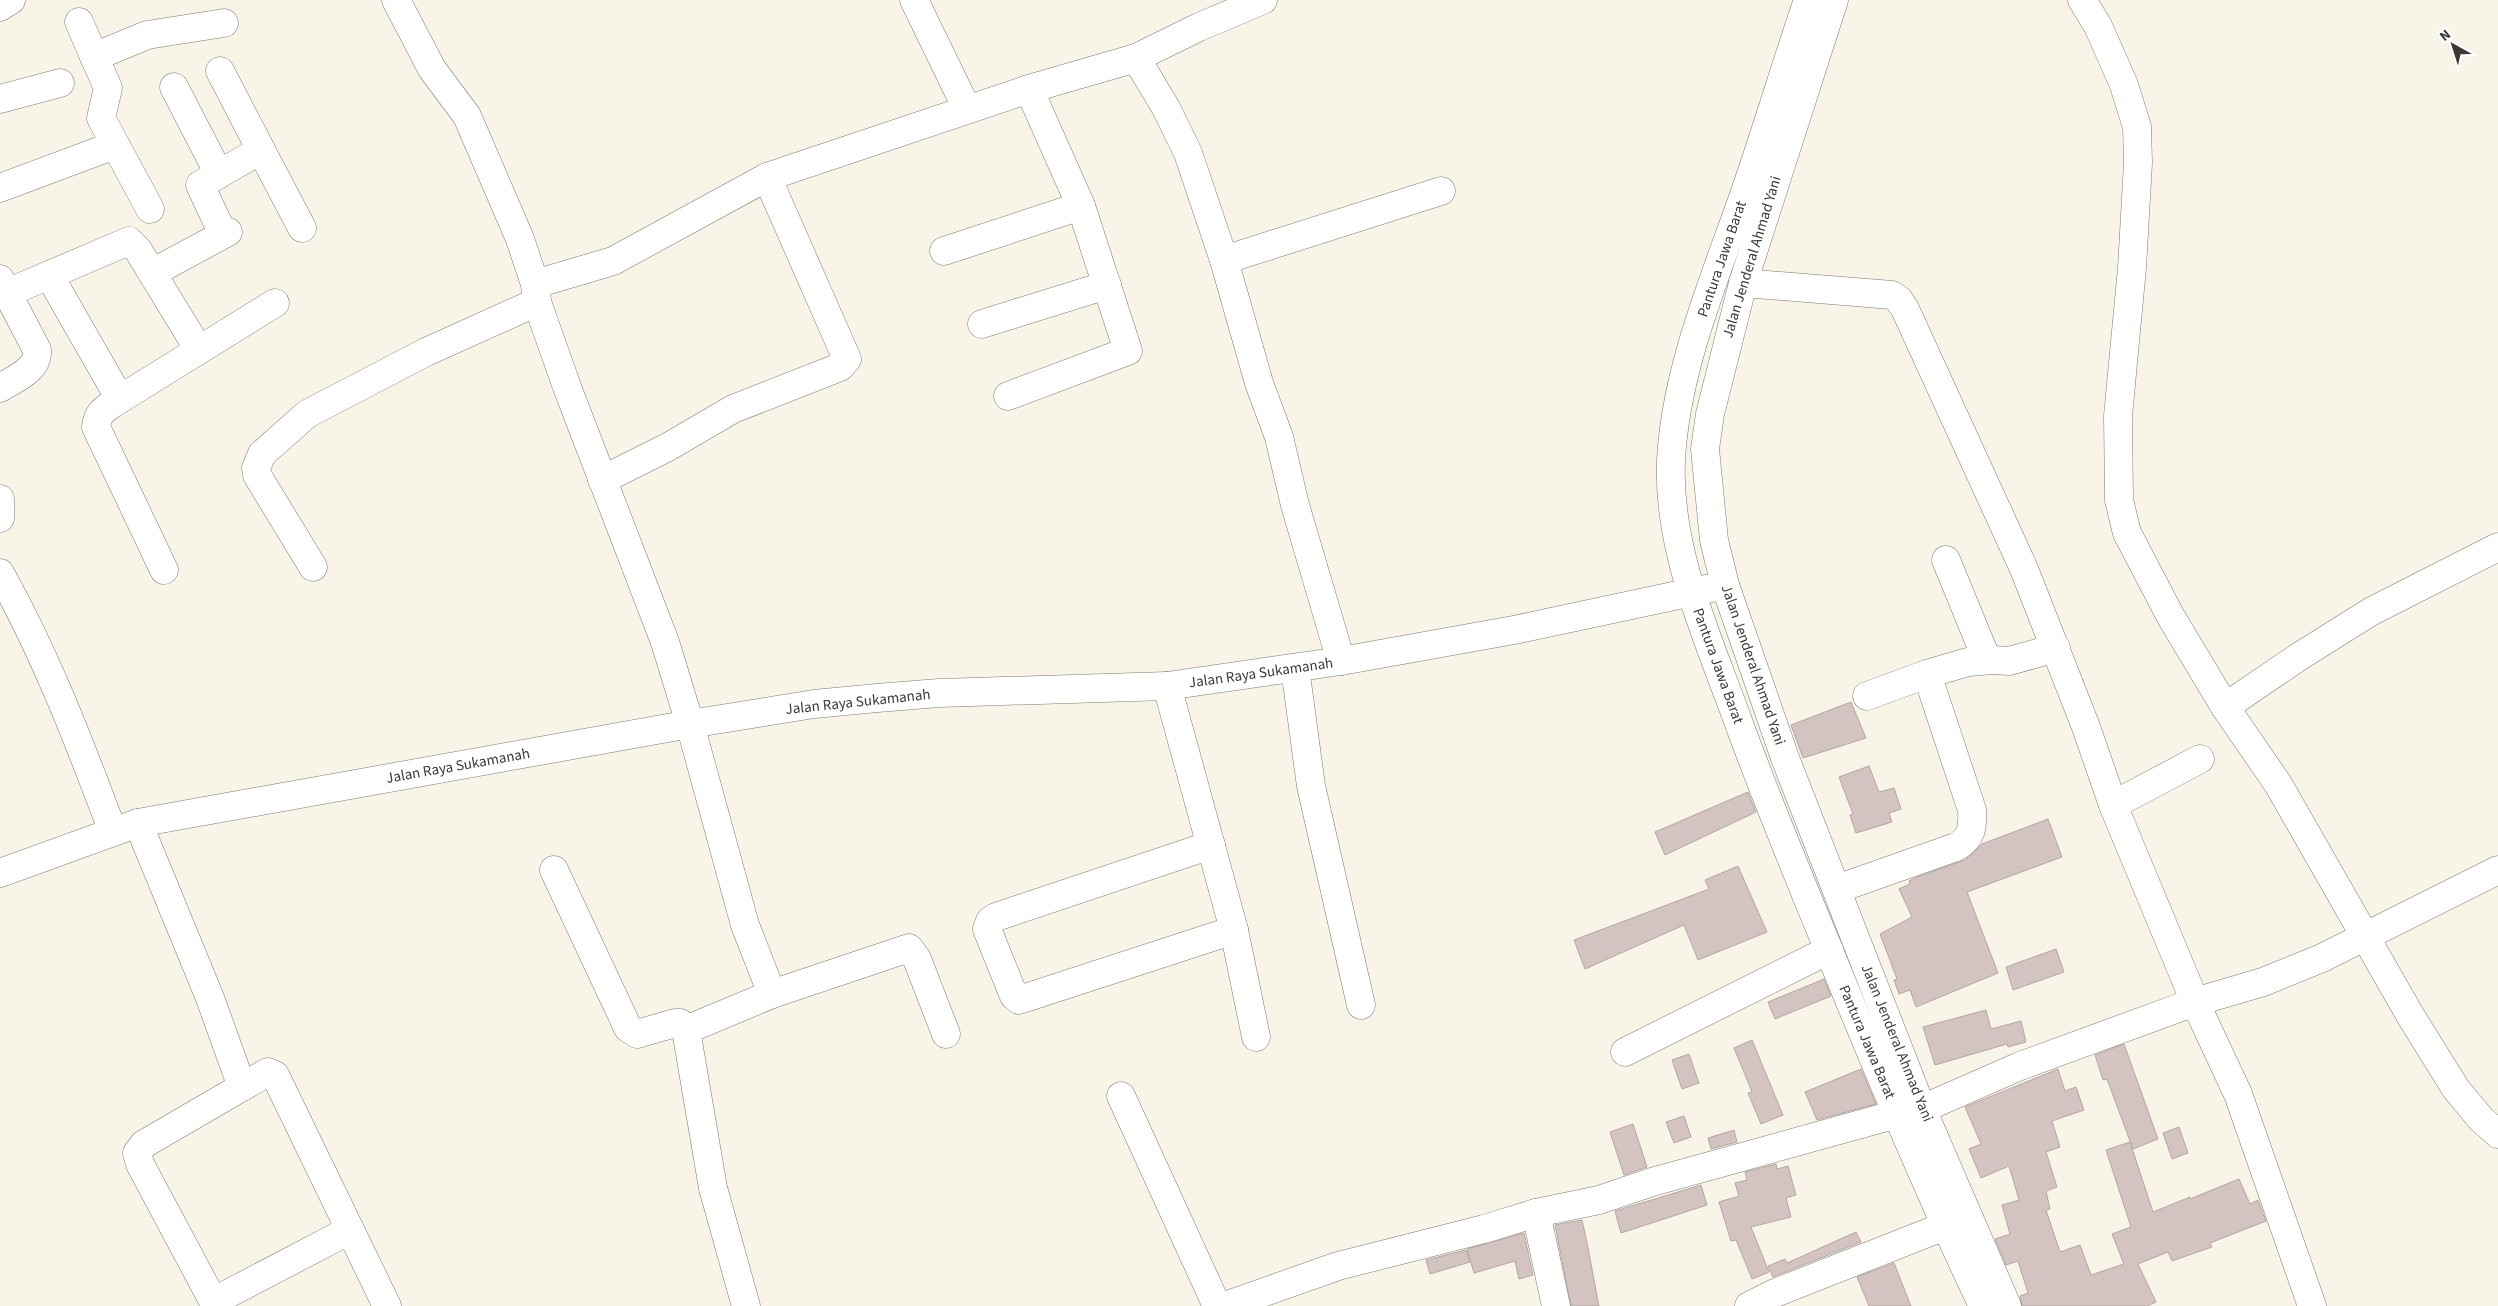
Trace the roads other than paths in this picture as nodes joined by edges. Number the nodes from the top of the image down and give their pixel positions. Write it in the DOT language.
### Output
graph roads {
  1 [pos="11,0"];
  2 [pos="396,0"];
  3 [pos="914,0"];
  4 [pos="1263,0"];
  5 [pos="1808,0"];
  6 [pos="1834,0"];
  7 [pos="2082,0"];
  8 [pos="0,7"];
  9 [pos="79,22"];
  10 [pos="224,23"];
  11 [pos="94,57"];
  12 [pos="1136,58"];
  13 [pos="220,71"];
  14 [pos="60,84"];
  15 [pos="174,87"];
  16 [pos="1029,89"];
  17 [pos="0,99"];
  18 [pos="967,109"];
  19 [pos="115,145"];
  20 [pos="261,150"];
  21 [pos="219,174"];
  22 [pos="767,177"];
  23 [pos="0,188"];
  24 [pos="1441,191"];
  25 [pos="1081,206"];
  26 [pos="150,209"];
  27 [pos="302,228"];
  28 [pos="944,251"];
  29 [pos="1224,260"];
  30 [pos="152,273"];
  31 [pos="49,275"];
  32 [pos="1744,282"];
  33 [pos="2,284"];
  34 [pos="1106,285"];
  35 [pos="536,293"];
  36 [pos="274,304"];
  37 [pos="982,324"];
  38 [pos="199,350"];
  39 [pos="0,388"];
  40 [pos="1008,396"];
  41 [pos="120,399"];
  42 [pos="602,480"];
  43 [pos="0,499"];
  44 [pos="0,518"];
  45 [pos="2498,547"];
  46 [pos="1946,560"];
  47 [pos="313,567"];
  48 [pos="164,570"];
  49 [pos="0,573"];
  50 [pos="1725,585"];
  51 [pos="1692,592"];
  52 [pos="2056,648"];
  53 [pos="1987,660"];
  54 [pos="1341,661"];
  55 [pos="1295,668"];
  56 [pos="1927,674"];
  57 [pos="1167,686"];
  58 [pos="1867,696"];
  59 [pos="2225,707"];
  60 [pos="690,724"];
  61 [pos="2200,759"];
  62 [pos="2113,805"];
  63 [pos="125,828"];
  64 [pos="1211,845"];
  65 [pos="554,870"];
  66 [pos="2498,870"];
  67 [pos="0,873"];
  68 [pos="1837,889"];
  69 [pos="1234,930"];
  70 [pos="2365,936"];
  71 [pos="1829,950"];
  72 [pos="772,994"];
  73 [pos="2195,1002"];
  74 [pos="1361,1005"];
  75 [pos="686,1030"];
  76 [pos="946,1034"];
  77 [pos="1256,1037"];
  78 [pos="1625,1052"];
  79 [pos="242,1087"];
  80 [pos="1122,1096"];
  81 [pos="1910,1112"];
  82 [pos="2498,1134"];
  83 [pos="1536,1214"];
  84 [pos="1945,1226"];
  85 [pos="350,1230"];
  86 [pos="387,1306"];
  87 [pos="746,1306"];
  88 [pos="1217,1306"];
  89 [pos="1225,1306"];
  90 [pos="1556,1306"];
  91 [pos="1749,1306"];
  92 [pos="1983,1306"];
  93 [pos="2007,1306"];
  94 [pos="2312,1306"];
  1 -- 8 [label="main road"];
  2 -- 35 [label="main road"];
  3 -- 18 [label="main road"];
  4 -- 12 [label="main road"];
  5 -- 51 [label="main road, Pantura Jawa Barat"];
  6 -- 32 [label="main road, Jalan Jenderal Ahmad Yani"];
  7 -- 59 [label="main road"];
  9 -- 11 [label="main road"];
  10 -- 11 [label="main road"];
  11 -- 19 [label="main road"];
  12 -- 16 [label="main road"];
  12 -- 29 [label="main road"];
  13 -- 20 [label="main road"];
  14 -- 17 [label="main road"];
  15 -- 21 [label="main road"];
  16 -- 18 [label="main road"];
  16 -- 25 [label="main road"];
  18 -- 22 [label="main road"];
  19 -- 23 [label="main road"];
  19 -- 26 [label="main road"];
  20 -- 21 [label="main road"];
  20 -- 27 [label="main road"];
  21 -- 30 [label="main road"];
  22 -- 35 [label="main road"];
  22 -- 42 [label="main road"];
  24 -- 29 [label="main road"];
  25 -- 28 [label="main road"];
  25 -- 34 [label="main road"];
  29 -- 54 [label="main road"];
  30 -- 31 [label="main road"];
  30 -- 38 [label="main road"];
  31 -- 33 [label="main road"];
  31 -- 41 [label="main road"];
  32 -- 50 [label="main road, Jalan Jenderal Ahmad Yani"];
  32 -- 52 [label="main road"];
  33 -- 39 [label="main road"];
  34 -- 37 [label="main road"];
  34 -- 40 [label="main road"];
  35 -- 42 [label="main road"];
  35 -- 47 [label="main road"];
  36 -- 38 [label="main road"];
  38 -- 41 [label="main road"];
  41 -- 48 [label="main road"];
  42 -- 60 [label="main road"];
  43 -- 44 [label="main road"];
  45 -- 59 [label="main road"];
  46 -- 53 [label="main road"];
  49 -- 63 [label="main road"];
  50 -- 51 [label="main road, Jalan Raya Sukamanah"];
  50 -- 68 [label="main road, Jalan Jenderal Ahmad Yani"];
  51 -- 54 [label="main road, Jalan Raya Sukamanah"];
  51 -- 71 [label="main road, Pantura Jawa Barat"];
  52 -- 53 [label="main road"];
  52 -- 62 [label="main road"];
  53 -- 56 [label="main road"];
  54 -- 55 [label="main road, Jalan Raya Sukamanah"];
  55 -- 57 [label="main road, Jalan Raya Sukamanah"];
  55 -- 74 [label="main road"];
  56 -- 58 [label="main road"];
  56 -- 68 [label="main road"];
  57 -- 60 [label="main road, Jalan Raya Sukamanah"];
  57 -- 64 [label="main road"];
  59 -- 70 [label="main road"];
  60 -- 63 [label="main road, Jalan Raya Sukamanah"];
  60 -- 72 [label="main road"];
  61 -- 62 [label="main road"];
  62 -- 73 [label="main road"];
  63 -- 67 [label="main road, Jalan Raya Sukamanah"];
  63 -- 79 [label="main road"];
  64 -- 69 [label="main road"];
  64 -- 69 [label="main road"];
  65 -- 75 [label="main road"];
  66 -- 70 [label="main road"];
  68 -- 81 [label="main road, Jalan Jenderal Ahmad Yani"];
  69 -- 77 [label="main road"];
  70 -- 73 [label="main road"];
  70 -- 82 [label="main road"];
  71 -- 78 [label="main road"];
  71 -- 81 [label="main road, Pantura Jawa Barat"];
  72 -- 75 [label="main road"];
  72 -- 76 [label="main road"];
  73 -- 81 [label="main road"];
  73 -- 94 [label="main road"];
  75 -- 87 [label="main road"];
  79 -- 85 [label="main road"];
  79 -- 85 [label="main road"];
  80 -- 88 [label="main road"];
  81 -- 83 [label="main road"];
  81 -- 84 [label="main road, Pantura Jawa Barat"];
  81 -- 93 [label="main road, Jalan Jenderal Ahmad Yani"];
  83 -- 89 [label="main road"];
  83 -- 90 [label="main road"];
  84 -- 91 [label="main road"];
  84 -- 92 [label="main road, Pantura Jawa Barat"];
  85 -- 86 [label="main road"];
}
